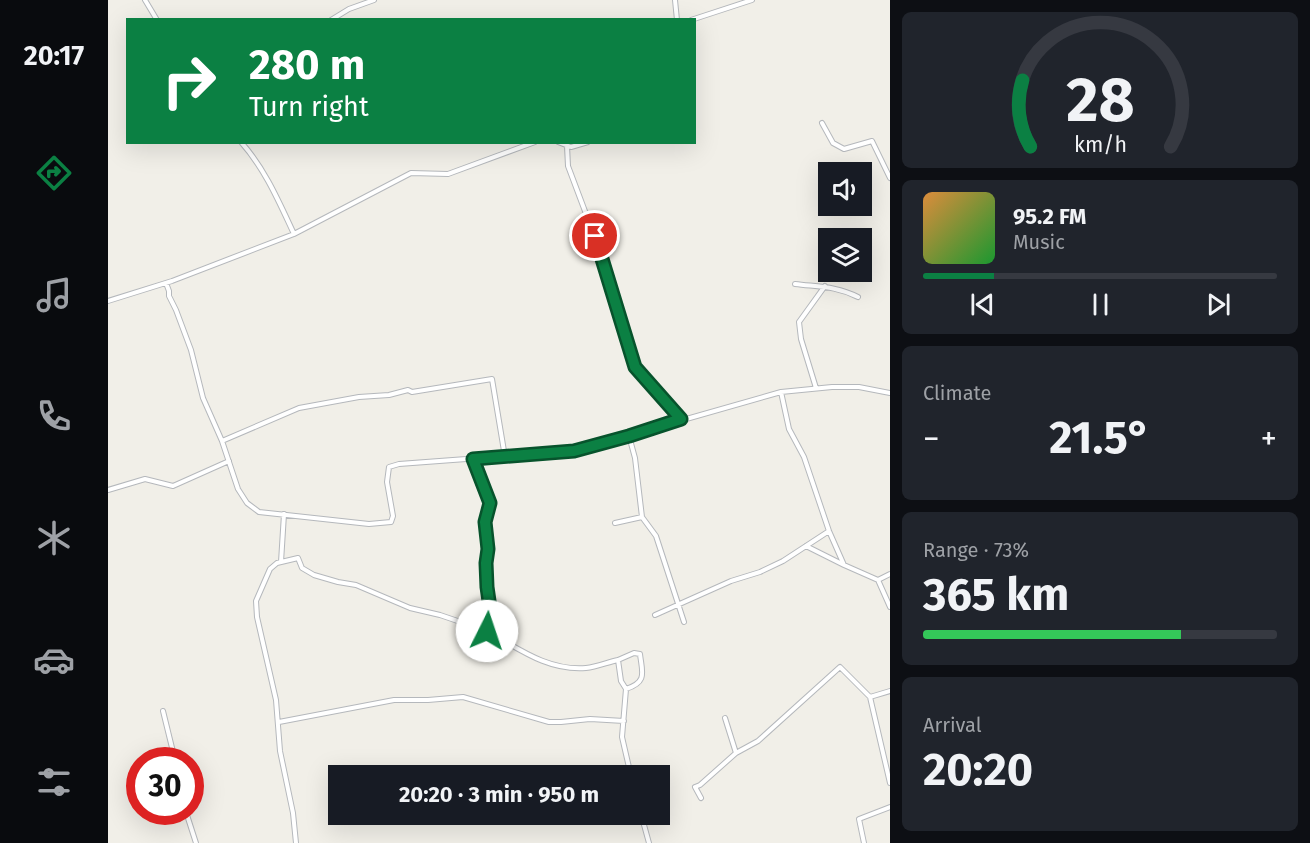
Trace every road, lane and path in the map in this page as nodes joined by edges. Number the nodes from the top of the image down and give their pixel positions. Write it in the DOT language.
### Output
graph roads {
  1 [pos="146,0"];
  2 [pos="374,0"];
  3 [pos="675,0"];
  4 [pos="752,0"];
  5 [pos="156,18"];
  6 [pos="334,18"];
  7 [pos="677,18"];
  8 [pos="696,18"];
  9 [pos="822,123"];
  10 [pos="243,144"];
  11 [pos="530,144"];
  12 [pos="562,144"];
  13 [pos="581,144"];
  14 [pos="567,146"];
  15 [pos="890,178"];
  16 [pos="294,234"];
  17 [pos="166,283"];
  18 [pos="795,284"];
  19 [pos="825,286"];
  20 [pos="858,297"];
  21 [pos="108,301"];
  22 [pos="816,388"];
  23 [pos="781,392"];
  24 [pos="890,393"];
  25 [pos="681,419"];
  26 [pos="629,436"];
  27 [pos="222,441"];
  28 [pos="505,457"];
  29 [pos="473,459"];
  30 [pos="229,461"];
  31 [pos="108,490"];
  32 [pos="284,514"];
  33 [pos="642,517"];
  34 [pos="615,523"];
  35 [pos="828,531"];
  36 [pos="805,545"];
  37 [pos="281,562"];
  38 [pos="844,565"];
  39 [pos="890,574"];
  40 [pos="878,580"];
  41 [pos="677,604"];
  42 [pos="890,607"];
  43 [pos="655,615"];
  44 [pos="684,622"];
  45 [pos="487,631"];
  46 [pos="618,660"];
  47 [pos="626,689"];
  48 [pos="890,691"];
  49 [pos="870,697"];
  50 [pos="164,711"];
  51 [pos="725,718"];
  52 [pos="624,721"];
  53 [pos="279,722"];
  54 [pos="172,747"];
  55 [pos="736,753"];
  56 [pos="628,765"];
  57 [pos="890,783"];
  58 [pos="701,798"];
  59 [pos="890,807"];
  60 [pos="190,825"];
  61 [pos="644,825"];
  62 [pos="196,843"];
  63 [pos="296,843"];
  64 [pos="649,843"];
  65 [pos="864,843"];
  1 -- 5 [label="street"];
  2 -- 6 [label="street"];
  3 -- 7 [label="street"];
  4 -- 8 [label="street"];
  9 -- 15 [label="street"];
  10 -- 16 [label="street"];
  11 -- 16 [label="street"];
  12 -- 14 [label="street"];
  13 -- 14 [label="street"];
  14 -- 25 [label="street"];
  16 -- 17 [label="street"];
  17 -- 21 [label="street"];
  17 -- 27 [label="street"];
  18 -- 19 [label="street"];
  19 -- 20 [label="street"];
  19 -- 22 [label="street"];
  22 -- 23 [label="street"];
  22 -- 24 [label="street"];
  23 -- 25 [label="street"];
  23 -- 35 [label="street"];
  25 -- 26 [label="street"];
  26 -- 28 [label="street"];
  26 -- 33 [label="street"];
  27 -- 28 [label="street"];
  27 -- 30 [label="street"];
  28 -- 29 [label="street"];
  29 -- 32 [label="street"];
  29 -- 45 [label="street"];
  30 -- 31 [label="street"];
  30 -- 32 [label="street"];
  32 -- 37 [label="street"];
  33 -- 34 [label="street"];
  33 -- 41 [label="street"];
  35 -- 36 [label="street"];
  35 -- 38 [label="street"];
  36 -- 38 [label="street"];
  36 -- 41 [label="street"];
  37 -- 45 [label="street"];
  37 -- 53 [label="street"];
  38 -- 40 [label="street"];
  39 -- 40 [label="street"];
  40 -- 42 [label="street"];
  41 -- 43 [label="street"];
  41 -- 44 [label="street"];
  45 -- 46 [label="street"];
  46 -- 47 [label="street"];
  46 -- 47 [label="street"];
  47 -- 52 [label="street"];
  48 -- 49 [label="street"];
  49 -- 55 [label="street"];
  49 -- 57 [label="street"];
  50 -- 54 [label="street"];
  51 -- 55 [label="street"];
  52 -- 53 [label="street"];
  52 -- 56 [label="street"];
  53 -- 63 [label="street"];
  55 -- 58 [label="street"];
  59 -- 65 [label="street"];
  60 -- 62 [label="street"];
  61 -- 64 [label="street"];
}
